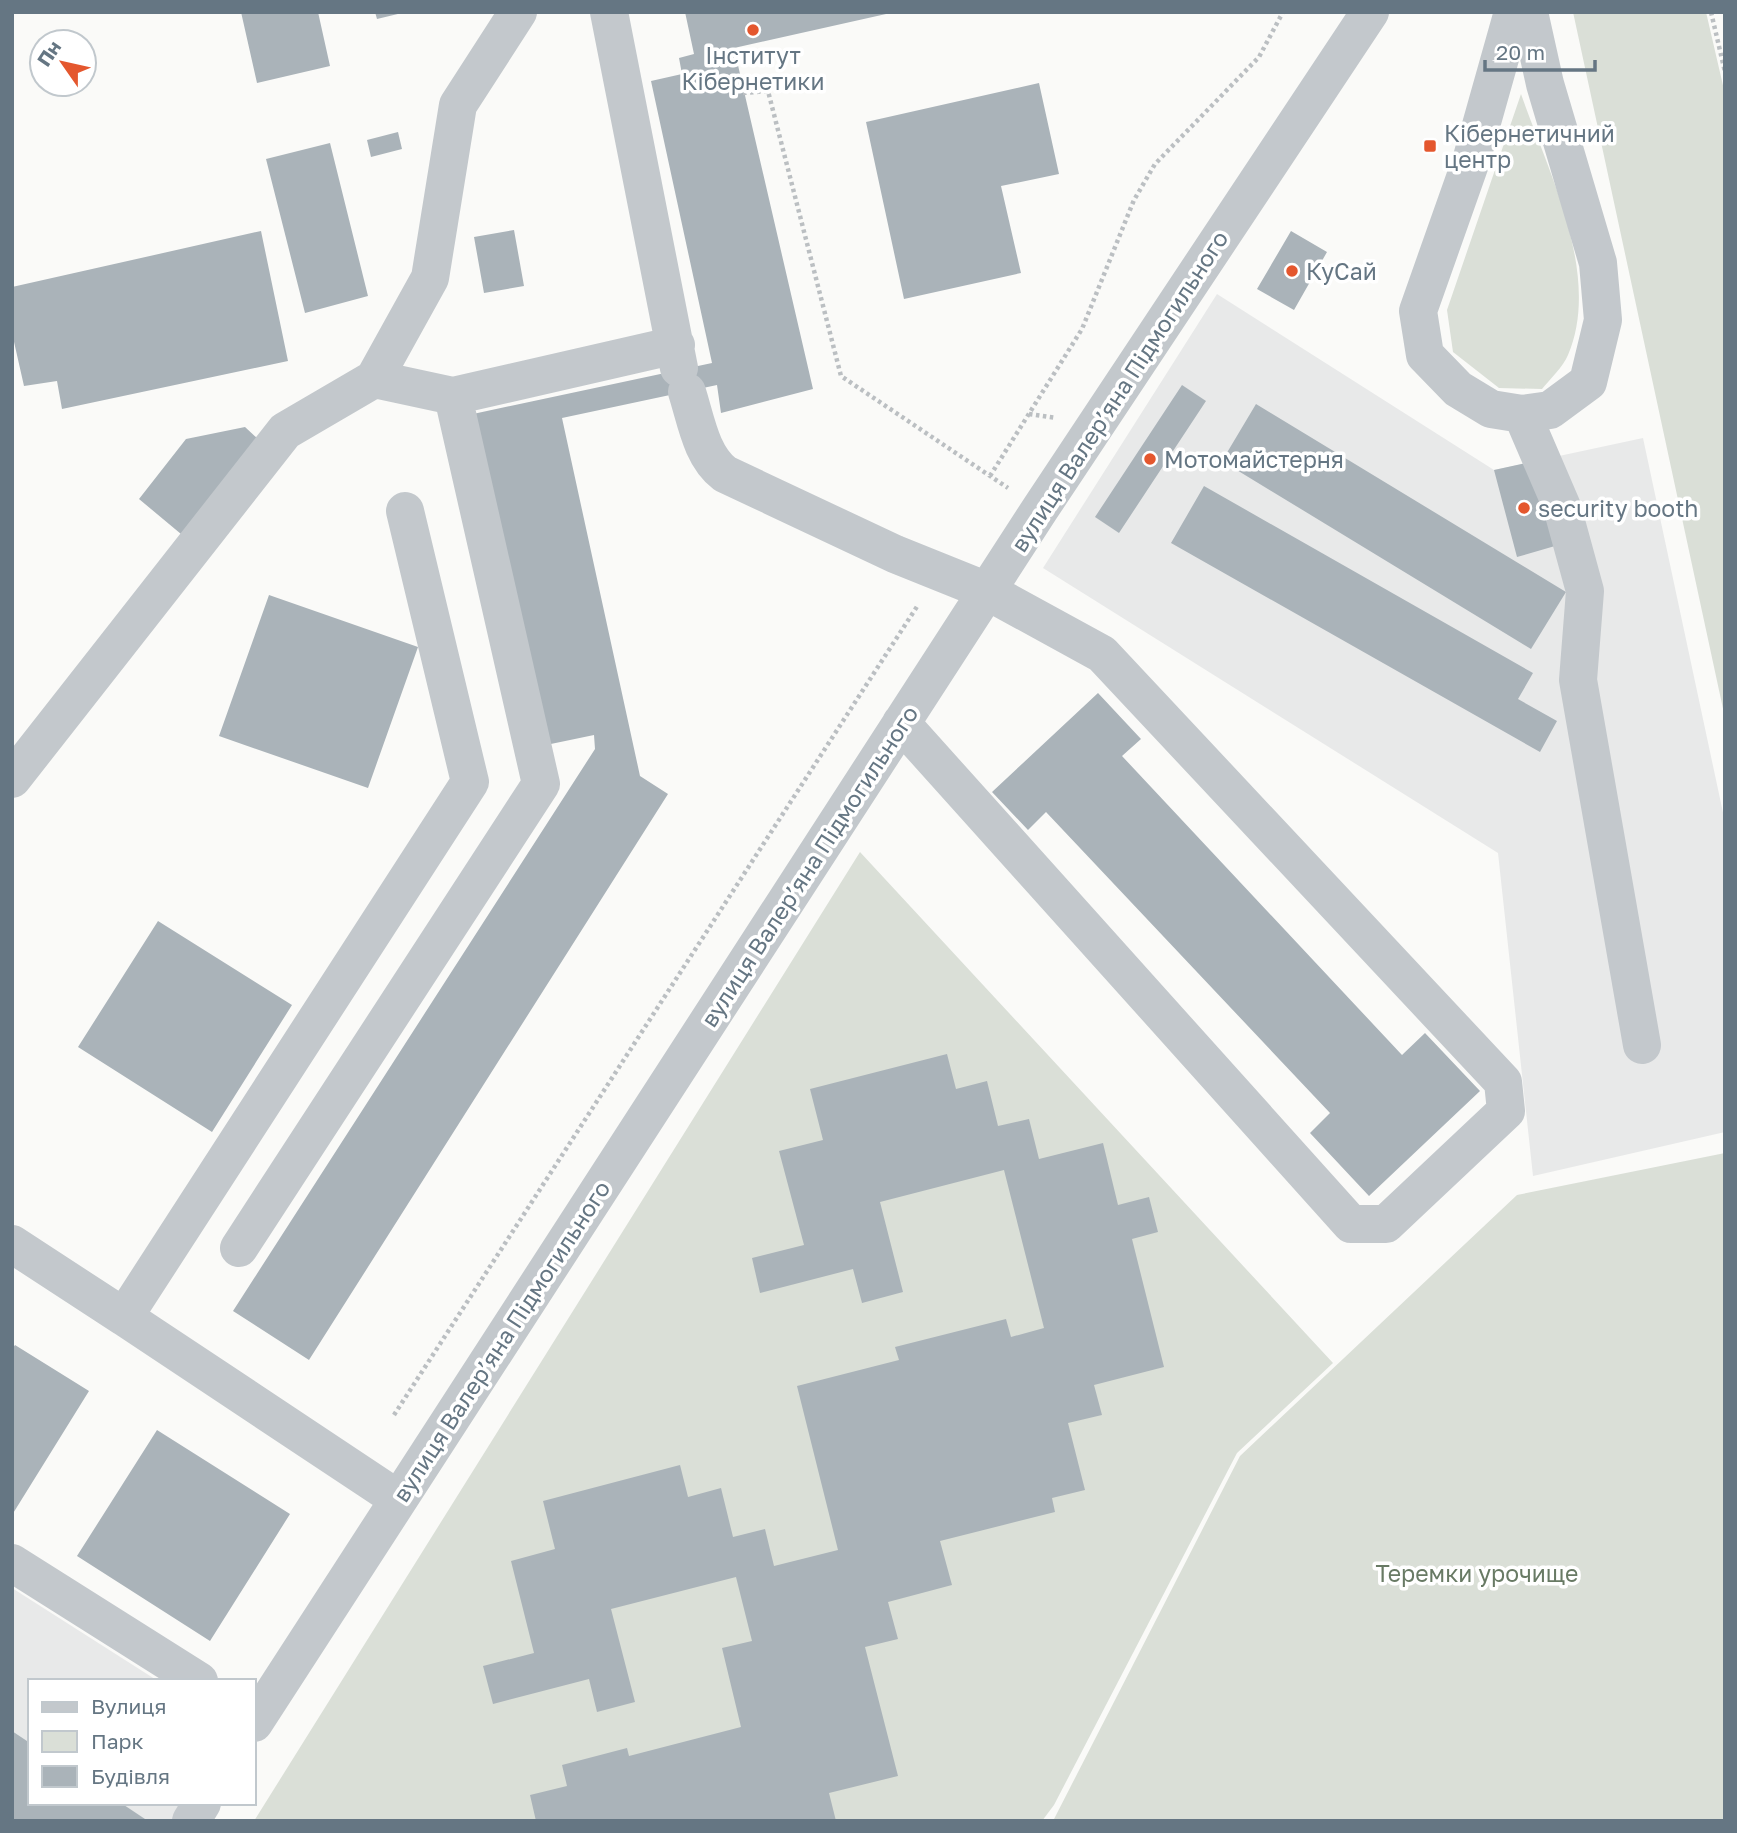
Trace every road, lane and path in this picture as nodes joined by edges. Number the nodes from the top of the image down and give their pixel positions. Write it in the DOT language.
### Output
graph roads {
  1 [pos="518,12"];
  2 [pos="609,12"];
  3 [pos="1283,12"];
  4 [pos="1370,12"];
  5 [pos="1513,12"];
  6 [pos="1529,12"];
  7 [pos="1711,12"];
  8 [pos="1725,72"];
  9 [pos="743,93"];
  10 [pos="681,368"];
  11 [pos="374,379"];
  12 [pos="453,396"];
  13 [pos="1522,414"];
  14 [pos="990,476"];
  15 [pos="1040,509"];
  16 [pos="405,511"];
  17 [pos="939,572"];
  18 [pos="987,591"];
  19 [pos="901,723"];
  20 [pos="12,779"];
  21 [pos="1642,1045"];
  22 [pos="12,1244"];
  23 [pos="239,1248"];
  24 [pos="124,1317"];
  25 [pos="394,1415"];
  26 [pos="398,1499"];
  27 [pos="12,1563"];
  28 [pos="196,1679"];
  29 [pos="256,1716"];
  30 [pos="201,1805"];
  31 [pos="191,1821"];
  1 -- 11 [label="street"];
  2 -- 10 [label="street"];
  3 -- 14 [label="path"];
  4 -- 15 [label="street, вулиця Валерʼяна Підмогильного"];
  5 -- 13 [label="street"];
  6 -- 13 [label="street"];
  7 -- 8 [label="path"];
  9 -- 14 [label="path"];
  10 -- 12 [label="street"];
  10 -- 17 [label="street"];
  11 -- 12 [label="street"];
  11 -- 20 [label="street"];
  12 -- 23 [label="street"];
  13 -- 21 [label="street"];
  14 -- 15 [label="path"];
  15 -- 18 [label="street, вулиця Валерʼяна Підмогильного"];
  16 -- 24 [label="street"];
  17 -- 18 [label="street"];
  17 -- 25 [label="path"];
  18 -- 19 [label="street, вулиця Валерʼяна Підмогильного"];
  18 -- 19 [label="street"];
  19 -- 26 [label="street, вулиця Валерʼяна Підмогильного"];
  22 -- 24 [label="street"];
  24 -- 26 [label="street"];
  26 -- 29 [label="street, вулиця Валерʼяна Підмогильного"];
  27 -- 28 [label="street"];
  30 -- 31 [label="street"];
}
